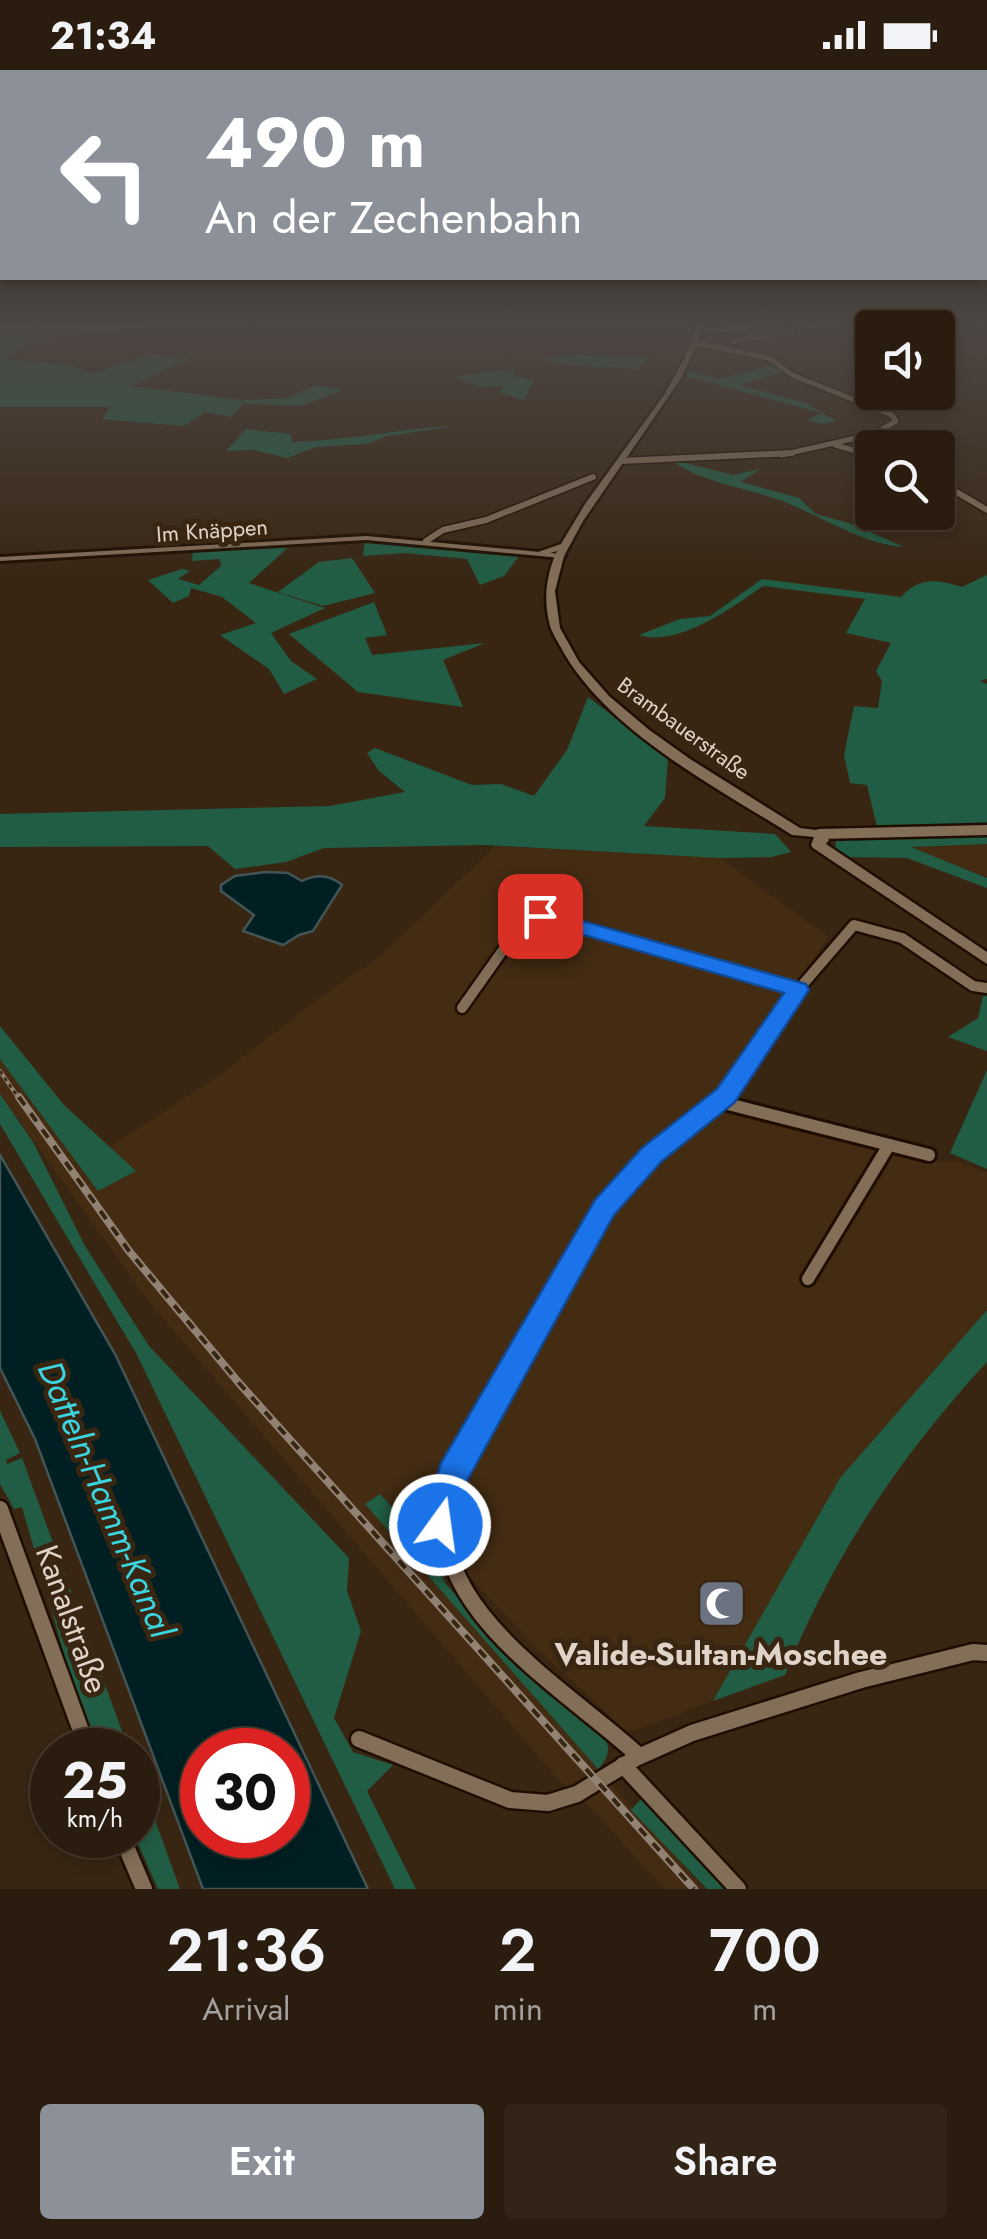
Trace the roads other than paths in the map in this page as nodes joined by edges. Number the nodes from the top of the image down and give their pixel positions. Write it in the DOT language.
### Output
graph roads {
  1 [pos="652,411"];
  2 [pos="882,411"];
  3 [pos="829,443"];
  4 [pos="855,451"];
  5 [pos="621,461"];
  6 [pos="593,477"];
  7 [pos="955,491"];
  8 [pos="987,510"];
  9 [pos="426,541"];
  10 [pos="567,545"];
  11 [pos="503,550"];
  12 [pos="543,552"];
  13 [pos="560,556"];
  14 [pos="0,559"];
  15 [pos="987,830"];
  16 [pos="818,839"];
  17 [pos="987,959"];
  18 [pos="987,988"];
  19 [pos="798,990"];
  20 [pos="462,1008"];
  21 [pos="720,1102"];
  22 [pos="890,1145"];
  23 [pos="929,1155"];
  24 [pos="808,1280"];
  25 [pos="0,1509"];
  26 [pos="987,1652"];
  27 [pos="80,1728"];
  28 [pos="358,1739"];
  29 [pos="631,1761"];
  30 [pos="131,1858"];
  31 [pos="144,1889"];
  32 [pos="738,1889"];
  1 -- 5 [label="main road, Brambauerstraße"];
  2 -- 3 [label="street"];
  3 -- 4 [label="street"];
  3 -- 5 [label="street"];
  5 -- 10 [label="main road, Brambauerstraße"];
  6 -- 9 [label="street, Im Knäppen"];
  7 -- 8 [label="street"];
  9 -- 11 [label="street, Im Knäppen"];
  9 -- 14 [label="street, Im Knäppen"];
  10 -- 12 [label="main road"];
  10 -- 13 [label="main road, Brambauerstraße"];
  11 -- 12 [label="street"];
  11 -- 13 [label="street, Im Knäppen"];
  12 -- 13 [label="street"];
  13 -- 16 [label="main road, Brambauerstraße"];
  15 -- 16 [label="street"];
  16 -- 17 [label="main road"];
  18 -- 19 [label="street"];
  19 -- 20 [label="street"];
  19 -- 21 [label="street"];
  21 -- 22 [label="street"];
  21 -- 29 [label="street"];
  22 -- 23 [label="street"];
  22 -- 24 [label="street"];
  25 -- 27 [label="street, Kanalstraße"];
  26 -- 29 [label="street"];
  28 -- 29 [label="street"];
  29 -- 32 [label="street"];
  30 -- 31 [label="street"];
}
